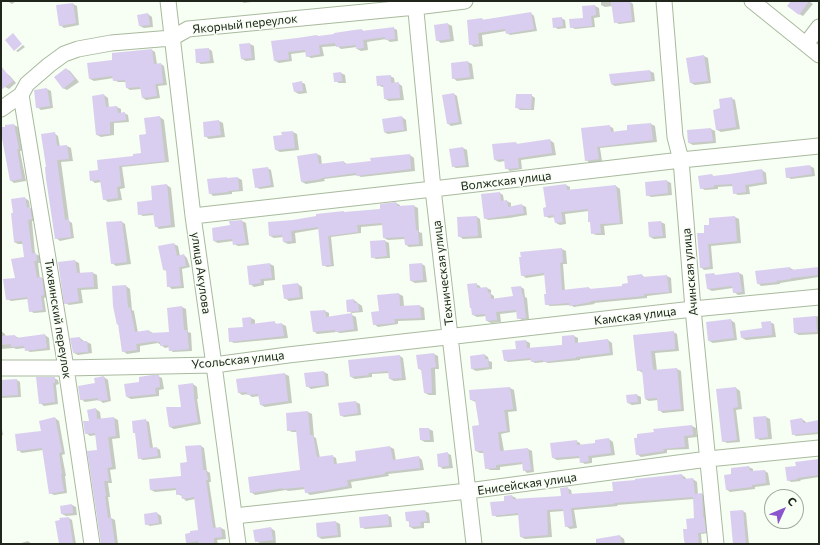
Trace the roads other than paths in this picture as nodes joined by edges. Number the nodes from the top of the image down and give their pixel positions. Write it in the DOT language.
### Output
graph roads {
  1 [pos="168,1"];
  2 [pos="465,1"];
  3 [pos="664,1"];
  4 [pos="752,1"];
  5 [pos="416,4"];
  6 [pos="819,28"];
  7 [pos="172,38"];
  8 [pos="806,44"];
  9 [pos="819,55"];
  10 [pos="20,94"];
  11 [pos="1,109"];
  12 [pos="819,146"];
  13 [pos="681,160"];
  14 [pos="433,189"];
  15 [pos="193,216"];
  16 [pos="819,297"];
  17 [pos="693,309"];
  18 [pos="451,337"];
  19 [pos="214,365"];
  20 [pos="1,368"];
  21 [pos="66,368"];
  22 [pos="819,448"];
  23 [pos="708,459"];
  24 [pos="468,492"];
  25 [pos="234,516"];
  26 [pos="92,544"];
  27 [pos="238,544"];
  28 [pos="474,544"];
  29 [pos="716,544"];
  1 -- 7 [label="street, улица Акулова"];
  2 -- 5 [label="street, Якорный переулок"];
  3 -- 13 [label="street, Ачинская улица"];
  4 -- 8 [label="street"];
  5 -- 7 [label="street, Якорный переулок"];
  5 -- 14 [label="street, Техническая улица"];
  6 -- 8 [label="street"];
  7 -- 10 [label="street, Якорный переулок"];
  7 -- 15 [label="street, улица Акулова"];
  8 -- 9 [label="street"];
  10 -- 11 [label="street, Якорный переулок"];
  10 -- 21 [label="street, Тихвинский переулок"];
  12 -- 13 [label="street, Волжская улица"];
  13 -- 14 [label="street, Волжская улица"];
  13 -- 17 [label="street, Ачинская улица"];
  14 -- 15 [label="street, Волжская улица"];
  14 -- 18 [label="street, Техническая улица"];
  15 -- 19 [label="street, улица Акулова"];
  16 -- 17 [label="street, Камская улица"];
  17 -- 18 [label="street, Камская улица"];
  17 -- 23 [label="street, Ачинская улица"];
  18 -- 19 [label="street, Усольская улица"];
  18 -- 24 [label="street, Техническая улица"];
  19 -- 21 [label="street, Усольская улица"];
  19 -- 25 [label="street, улица Акулова"];
  20 -- 21 [label="street, Усольская улица"];
  21 -- 26 [label="street, Тихвинский переулок"];
  22 -- 23 [label="street, Енисейская улица"];
  23 -- 24 [label="street, Енисейская улица"];
  23 -- 29 [label="street, Ачинская улица"];
  24 -- 25 [label="street, Енисейская улица"];
  24 -- 28 [label="street, Техническая улица"];
  25 -- 27 [label="street, улица Акулова"];
}
